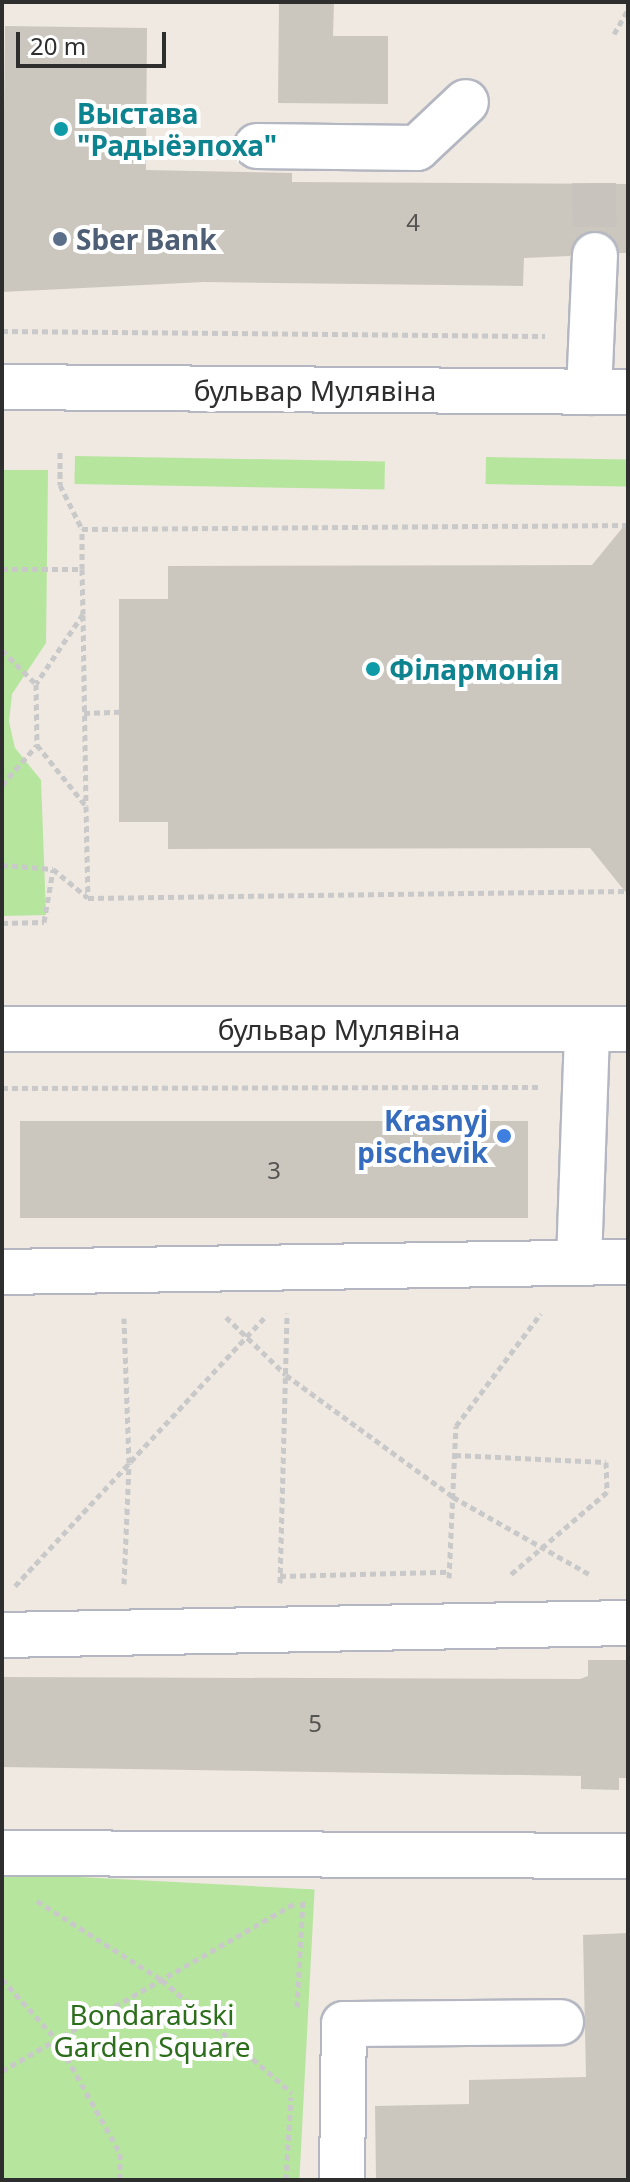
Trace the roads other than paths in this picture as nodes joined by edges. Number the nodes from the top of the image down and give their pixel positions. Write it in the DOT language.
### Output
graph roads {
  1 [pos="466,102"];
  2 [pos="257,146"];
  3 [pos="595,255"];
  4 [pos="2,387"];
  5 [pos="609,392"];
  6 [pos="2,1029"];
  7 [pos="607,1029"];
  8 [pos="579,1262"];
  9 [pos="628,1262"];
  10 [pos="2,1272"];
  11 [pos="628,1623"];
  12 [pos="2,1635"];
  13 [pos="2,1853"];
  14 [pos="628,1856"];
  15 [pos="561,2022"];
  16 [pos="342,2180"];
  1 -- 2 [label="street"];
  3 -- 5 [label="street"];
  4 -- 5 [label="street, бульвар Мулявіна"];
  6 -- 7 [label="street, бульвар Мулявіна"];
  7 -- 8 [label="street"];
  8 -- 9 [label="street"];
  8 -- 10 [label="street"];
  11 -- 12 [label="street"];
  13 -- 14 [label="street"];
  15 -- 16 [label="street"];
}
